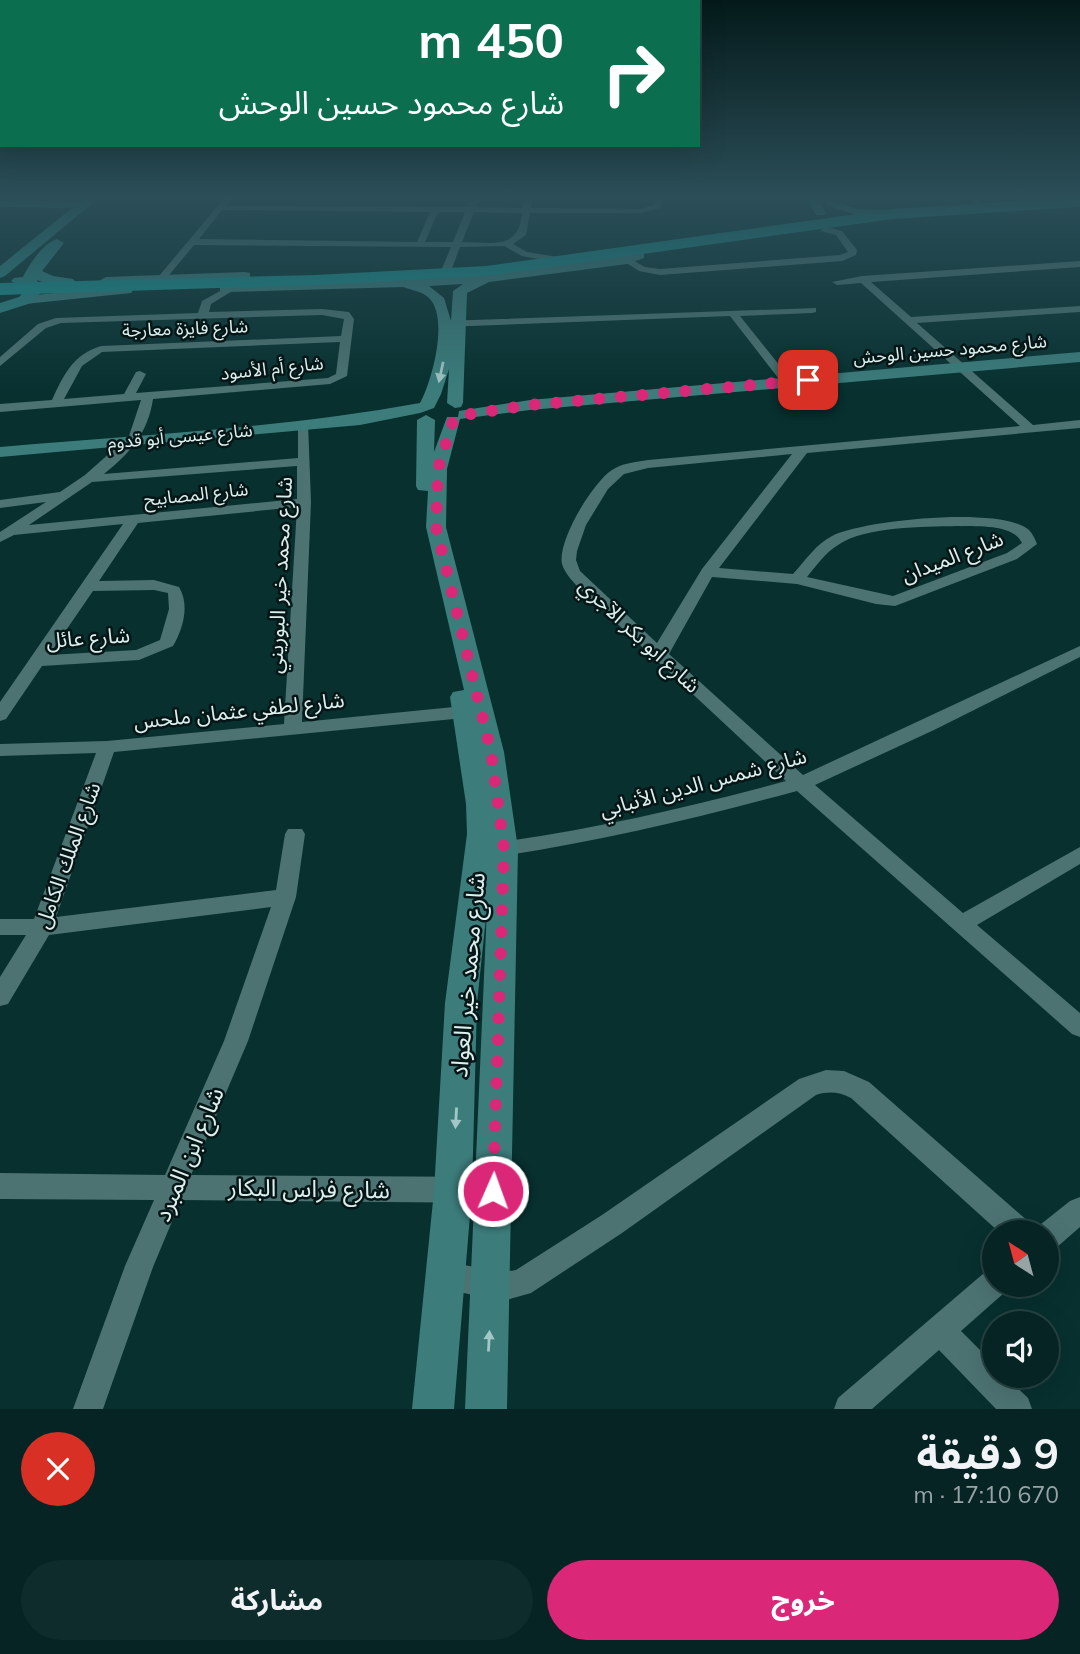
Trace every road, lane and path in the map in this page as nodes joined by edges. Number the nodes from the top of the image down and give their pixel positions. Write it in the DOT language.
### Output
graph roads {
  1 [pos="17,262"];
  2 [pos="43,262"];
  3 [pos="173,262"];
  4 [pos="449,262"];
  5 [pos="530,262"];
  6 [pos="576,262"];
  7 [pos="585,262"];
  8 [pos="596,262"];
  9 [pos="632,262"];
  10 [pos="801,262"];
  11 [pos="1080,264"];
  12 [pos="446,271"];
  13 [pos="3,273"];
  14 [pos="485,279"];
  15 [pos="862,279"];
  16 [pos="31,281"];
  17 [pos="153,282"];
  18 [pos="837,282"];
  19 [pos="401,283"];
  20 [pos="67,288"];
  21 [pos="231,288"];
  22 [pos="192,289"];
  23 [pos="0,290"];
  24 [pos="460,291"];
  25 [pos="431,293"];
  26 [pos="0,308"];
  27 [pos="204,309"];
  28 [pos="1080,309"];
  29 [pos="812,310"];
  30 [pos="733,313"];
  31 [pos="910,320"];
  32 [pos="450,324"];
  33 [pos="345,340"];
  34 [pos="1080,357"];
  35 [pos="0,363"];
  36 [pos="958,368"];
  37 [pos="267,372"];
  38 [pos="141,374"];
  39 [pos="206,377"];
  40 [pos="786,382"];
  41 [pos="261,387"];
  42 [pos="196,393"];
  43 [pos="146,397"];
  44 [pos="127,399"];
  45 [pos="56,404"];
  46 [pos="0,408"];
  47 [pos="441,412"];
  48 [pos="1080,424"];
  49 [pos="304,426"];
  50 [pos="1030,428"];
  51 [pos="133,439"];
  52 [pos="803,449"];
  53 [pos="0,452"];
  54 [pos="305,461"];
  55 [pos="86,480"];
  56 [pos="62,496"];
  57 [pos="304,502"];
  58 [pos="0,504"];
  59 [pos="133,520"];
  60 [pos="5,535"];
  61 [pos="707,572"];
  62 [pos="797,579"];
  63 [pos="88,586"];
  64 [pos="1080,651"];
  65 [pos="660,654"];
  66 [pos="36,661"];
  67 [pos="473,711"];
  68 [pos="0,715"];
  69 [pos="293,727"];
  70 [pos="107,747"];
  71 [pos="0,750"];
  72 [pos="801,784"];
  73 [pos="295,834"];
  74 [pos="492,851"];
  75 [pos="1080,854"];
  76 [pos="285,897"];
  77 [pos="963,923"];
  78 [pos="0,927"];
  79 [pos="43,927"];
  80 [pos="0,997"];
  81 [pos="1080,1027"];
  82 [pos="0,1186"];
  83 [pos="174,1186"];
  84 [pos="453,1191"];
  85 [pos="493,1191"];
  86 [pos="1080,1210"];
  87 [pos="1006,1220"];
  88 [pos="1059,1227"];
  89 [pos="444,1277"];
  90 [pos="491,1284"];
  91 [pos="982,1293"];
  92 [pos="940,1330"];
  93 [pos="88,1409"];
  94 [pos="433,1409"];
  95 [pos="486,1409"];
  96 [pos="849,1409"];
  97 [pos="1017,1409"];
  1 -- 13 [label="main road"];
  2 -- 16 [label="main road"];
  3 -- 17 [label="street"];
  4 -- 12 [label="street"];
  5 -- 12 [label="street"];
  6 -- 17 [label="highway"];
  7 -- 17 [label="highway"];
  8 -- 14 [label="street"];
  9 -- 10 [label="street"];
  11 -- 15 [label="street"];
  12 -- 17 [label="street"];
  13 -- 16 [label="main road"];
  14 -- 19 [label="street"];
  14 -- 24 [label="street"];
  15 -- 18 [label="street"];
  15 -- 31 [label="street"];
  16 -- 20 [label="street"];
  16 -- 20 [label="main road"];
  16 -- 26 [label="main road"];
  17 -- 20 [label="street"];
  17 -- 23 [label="highway"];
  19 -- 21 [label="street"];
  19 -- 25 [label="street"];
  20 -- 22 [label="street"];
  21 -- 22 [label="street"];
  21 -- 27 [label="street, شارع أم الأسود"];
  22 -- 27 [label="street"];
  24 -- 25 [label="street"];
  24 -- 32 [label="street, شارع محمد خير العواد"];
  25 -- 32 [label="street, شارع محمد خير العواد"];
  27 -- 33 [label="street, شارع أم الأسود"];
  27 -- 35 [label="street, شارع أم الأسود"];
  28 -- 31 [label="street"];
  29 -- 30 [label="street"];
  30 -- 32 [label="street"];
  30 -- 40 [label="street"];
  31 -- 36 [label="street"];
  32 -- 47 [label="street, شارع محمد خير العواد"];
  32 -- 47 [label="street, شارع محمد خير العواد, one-way"];
  33 -- 41 [label="street, شارع أم الأسود"];
  33 -- 45 [label="street, شارع فايزة معارجة"];
  34 -- 36 [label="street, شارع محمود حسين الوحش"];
  36 -- 40 [label="street, شارع محمود حسين الوحش"];
  36 -- 50 [label="street"];
  37 -- 41 [label="street"];
  38 -- 44 [label="street"];
  39 -- 42 [label="street"];
  40 -- 47 [label="street, شارع محمود حسين الوحش"];
  41 -- 42 [label="street, شارع أم الأسود"];
  42 -- 43 [label="street, شارع أم الأسود"];
  43 -- 44 [label="street, شارع أم الأسود"];
  43 -- 51 [label="street"];
  44 -- 45 [label="street, شارع أم الأسود"];
  45 -- 46 [label="street, شارع أم الأسود"];
  47 -- 49 [label="street, شارع عيسى أبو قدوم"];
  47 -- 67 [label="street, شارع محمد خير العواد"];
  48 -- 50 [label="street, شارع ابو بكر الآجري"];
  49 -- 51 [label="street, شارع عيسى أبو قدوم"];
  49 -- 54 [label="street, شارع محمد خير البوريني"];
  50 -- 52 [label="street, شارع ابو بكر الآجري"];
  51 -- 53 [label="street, شارع عيسى أبو قدوم"];
  51 -- 55 [label="street"];
  52 -- 61 [label="street"];
  52 -- 65 [label="street, شارع ابو بكر الآجري"];
  54 -- 55 [label="street"];
  54 -- 57 [label="street, شارع محمد خير البوريني"];
  55 -- 56 [label="street"];
  56 -- 58 [label="street"];
  56 -- 60 [label="street"];
  57 -- 59 [label="street, شارع المصابيح"];
  57 -- 69 [label="street, شارع محمد خير البوريني"];
  59 -- 60 [label="street, شارع المصابيح"];
  59 -- 63 [label="street, شارع المصابيح"];
  61 -- 62 [label="street, شارع الميدان"];
  61 -- 65 [label="street"];
  62 -- 62 [label="street, شارع الميدان"];
  63 -- 66 [label="street, شارع المصابيح"];
  63 -- 66 [label="street, شارع عائل"];
  64 -- 72 [label="street, شارع شمس الدين الأنبابي"];
  65 -- 72 [label="street, شارع ابو بكر الآجري"];
  66 -- 68 [label="street, شارع المصابيح"];
  67 -- 69 [label="street, شارع لطفي عثمان ملحس"];
  67 -- 74 [label="street, شارع محمد خير العواد"];
  69 -- 70 [label="street, شارع لطفي عثمان ملحس"];
  70 -- 71 [label="street, شارع لطفي عثمان ملحس"];
  70 -- 79 [label="street, شارع الملك الكامل"];
  72 -- 74 [label="street, شارع شمس الدين الأنبابي"];
  72 -- 77 [label="street, شارع ابو بكر الآجري"];
  73 -- 76 [label="street, شارع ابن المبرد"];
  74 -- 84 [label="street, شارع محمد خير العواد, one-way"];
  74 -- 85 [label="street, شارع محمد خير العواد"];
  75 -- 77 [label="street"];
  76 -- 79 [label="street"];
  76 -- 83 [label="street, شارع ابن المبرد"];
  77 -- 81 [label="street, شارع ابو بكر الآجري"];
  78 -- 79 [label="street"];
  79 -- 80 [label="street, شارع الملك الكامل"];
  82 -- 83 [label="street, شارع فراس البكار"];
  83 -- 84 [label="street, شارع فراس البكار"];
  83 -- 93 [label="street, شارع ابن المبرد"];
  84 -- 85 [label="street, شارع فراس البكار"];
  84 -- 89 [label="street, شارع محمد خير العواد"];
  85 -- 90 [label="street, شارع محمد خير العواد"];
  86 -- 88 [label="street"];
  87 -- 90 [label="street"];
  89 -- 90 [label="street"];
  89 -- 94 [label="street, شارع محمد خير العواد"];
  95 -- 90 [label="street, شارع محمد خير العواد, one-way"];
  91 -- 92 [label="street"];
  92 -- 96 [label="street"];
  92 -- 97 [label="street"];
}
